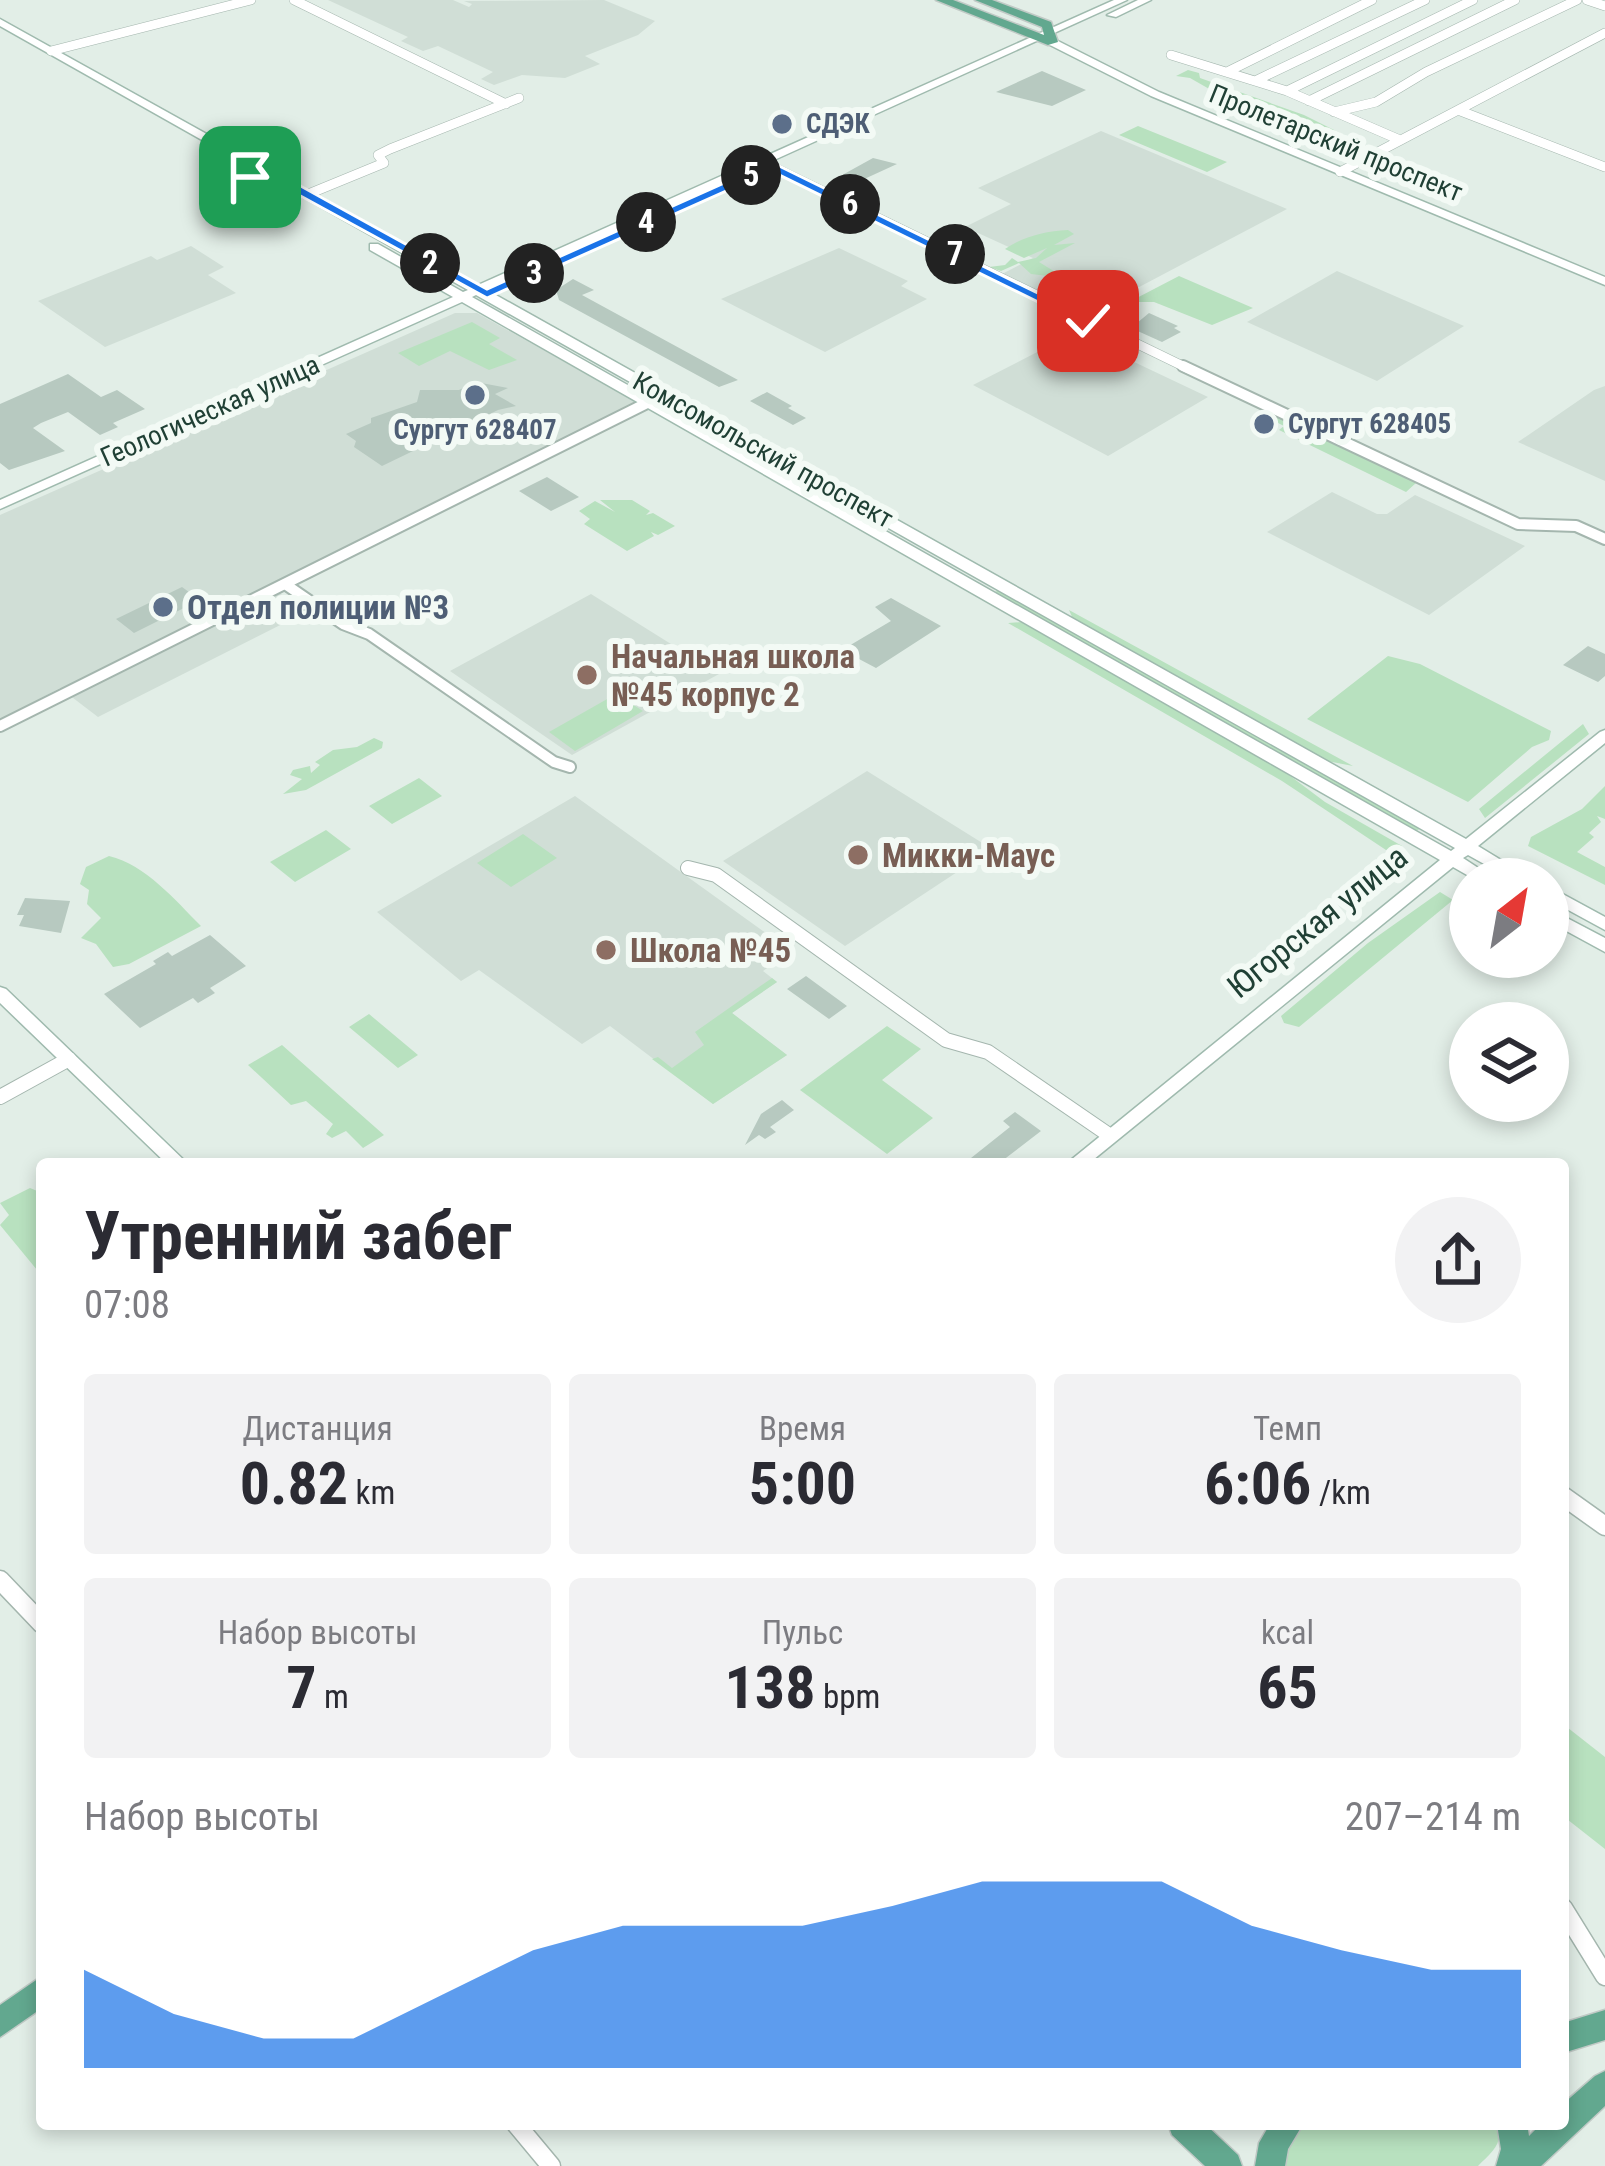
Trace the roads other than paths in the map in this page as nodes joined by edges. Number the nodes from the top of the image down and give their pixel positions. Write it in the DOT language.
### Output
graph roads {
  1 [pos="251,0"];
  2 [pos="294,0"];
  3 [pos="942,0"];
  4 [pos="981,0"];
  5 [pos="1122,0"];
  6 [pos="1146,0"];
  7 [pos="1372,0"];
  8 [pos="1425,0"];
  9 [pos="1473,0"];
  10 [pos="1515,0"];
  11 [pos="1577,0"];
  12 [pos="1587,0"];
  13 [pos="1605,6"];
  14 [pos="0,22"];
  15 [pos="0,33"];
  16 [pos="1605,33"];
  17 [pos="1051,36"];
  18 [pos="1036,38"];
  19 [pos="51,51"];
  20 [pos="1171,56"];
  21 [pos="1229,71"];
  22 [pos="1257,80"];
  23 [pos="106,88"];
  24 [pos="1287,91"];
  25 [pos="519,98"];
  26 [pos="1309,101"];
  27 [pos="506,104"];
  28 [pos="1458,110"];
  29 [pos="1334,112"];
  30 [pos="1400,140"];
  31 [pos="1602,164"];
  32 [pos="771,166"];
  33 [pos="265,171"];
  34 [pos="1340,172"];
  35 [pos="250,177"];
  36 [pos="306,195"];
  37 [pos="1605,280"];
  38 [pos="473,295"];
  39 [pos="649,402"];
  40 [pos="0,505"];
  41 [pos="1605,539"];
  42 [pos="285,584"];
  43 [pos="0,726"];
  44 [pos="1605,735"];
  45 [pos="570,767"];
  46 [pos="1459,853"];
  47 [pos="1464,858"];
  48 [pos="1472,858"];
  49 [pos="688,868"];
  50 [pos="1569,904"];
  51 [pos="1605,925"];
  52 [pos="1569,926"];
  53 [pos="1605,946"];
  54 [pos="0,994"];
  55 [pos="69,1059"];
  56 [pos="0,1097"];
  57 [pos="1109,1135"];
  58 [pos="173,1158"];
  59 [pos="1089,1158"];
  60 [pos="1569,1500"];
  61 [pos="1605,1526"];
  62 [pos="0,1580"];
  63 [pos="36,1618"];
  64 [pos="1569,1918"];
  65 [pos="1605,1976"];
  66 [pos="36,1995"];
  67 [pos="0,2023"];
  68 [pos="1605,2025"];
  69 [pos="1569,2036"];
  70 [pos="1605,2086"];
  71 [pos="1569,2119"];
  72 [pos="521,2130"];
  73 [pos="1189,2130"];
  74 [pos="1284,2130"];
  75 [pos="1513,2130"];
  76 [pos="1556,2130"];
  77 [pos="551,2166"];
  78 [pos="1227,2166"];
  79 [pos="1270,2166"];
  80 [pos="1515,2166"];
  1 -- 19 [label="street"];
  2 -- 27 [label="street"];
  3 -- 18 [label="main road, Пролетарский проспект"];
  4 -- 17 [label="main road, Пролетарский проспект"];
  5 -- 17 [label="main road"];
  6 -- 17 [label="main road"];
  7 -- 21 [label="street"];
  8 -- 22 [label="street"];
  9 -- 24 [label="street"];
  10 -- 26 [label="street"];
  11 -- 29 [label="street"];
  12 -- 13 [label="street"];
  14 -- 19 [label="main road, Комсомольский проспект"];
  15 -- 23 [label="main road, Комсомольский проспект"];
  16 -- 28 [label="street"];
  17 -- 18 [label="main road, Пролетарский проспект"];
  17 -- 32 [label="main road, Геологическая улица"];
  17 -- 34 [label="main road, Пролетарский проспект"];
  18 -- 38 [label="main road, Геологическая улица"];
  19 -- 23 [label="main road, Комсомольский проспект"];
  20 -- 21 [label="street"];
  21 -- 22 [label="street"];
  22 -- 24 [label="street"];
  23 -- 33 [label="main road, Комсомольский проспект"];
  23 -- 35 [label="main road, Комсомольский проспект"];
  24 -- 26 [label="street"];
  25 -- 27 [label="street"];
  26 -- 29 [label="street"];
  27 -- 36 [label="street"];
  28 -- 30 [label="street"];
  28 -- 31 [label="street"];
  29 -- 30 [label="street"];
  30 -- 34 [label="street"];
  32 -- 38 [label="main road, Геологическая улица"];
  32 -- 41 [label="street"];
  33 -- 35 [label="main road"];
  33 -- 36 [label="main road, Комсомольский проспект"];
  34 -- 37 [label="main road, Пролетарский проспект"];
  35 -- 38 [label="main road, Комсомольский проспект"];
  36 -- 38 [label="main road, Комсомольский проспект"];
  38 -- 39 [label="main road, Комсомольский проспект"];
  38 -- 40 [label="main road, Геологическая улица"];
  38 -- 46 [label="main road, Комсомольский проспект"];
  39 -- 42 [label="street"];
  39 -- 46 [label="main road, Комсомольский проспект"];
  42 -- 43 [label="street"];
  42 -- 45 [label="street"];
  44 -- 46 [label="main road, Югорская улица"];
  46 -- 47 [label="main road, Комсомольский проспект"];
  46 -- 48 [label="main road, Комсомольский проспект"];
  46 -- 57 [label="main road, Югорская улица"];
  49 -- 57 [label="street"];
  50 -- 51 [label="main road"];
  52 -- 53 [label="main road"];
  54 -- 55 [label="main road"];
  55 -- 56 [label="street"];
  55 -- 58 [label="main road"];
  57 -- 59 [label="main road, Югорская улица"];
  60 -- 61 [label="street"];
  62 -- 63 [label="street"];
  64 -- 65 [label="street"];
  66 -- 67 [label="main road"];
  68 -- 69 [label="main road"];
  70 -- 71 [label="main road"];
  72 -- 77 [label="street"];
  73 -- 78 [label="main road"];
  74 -- 79 [label="main road"];
  75 -- 80 [label="main road"];
  76 -- 80 [label="main road"];
}
